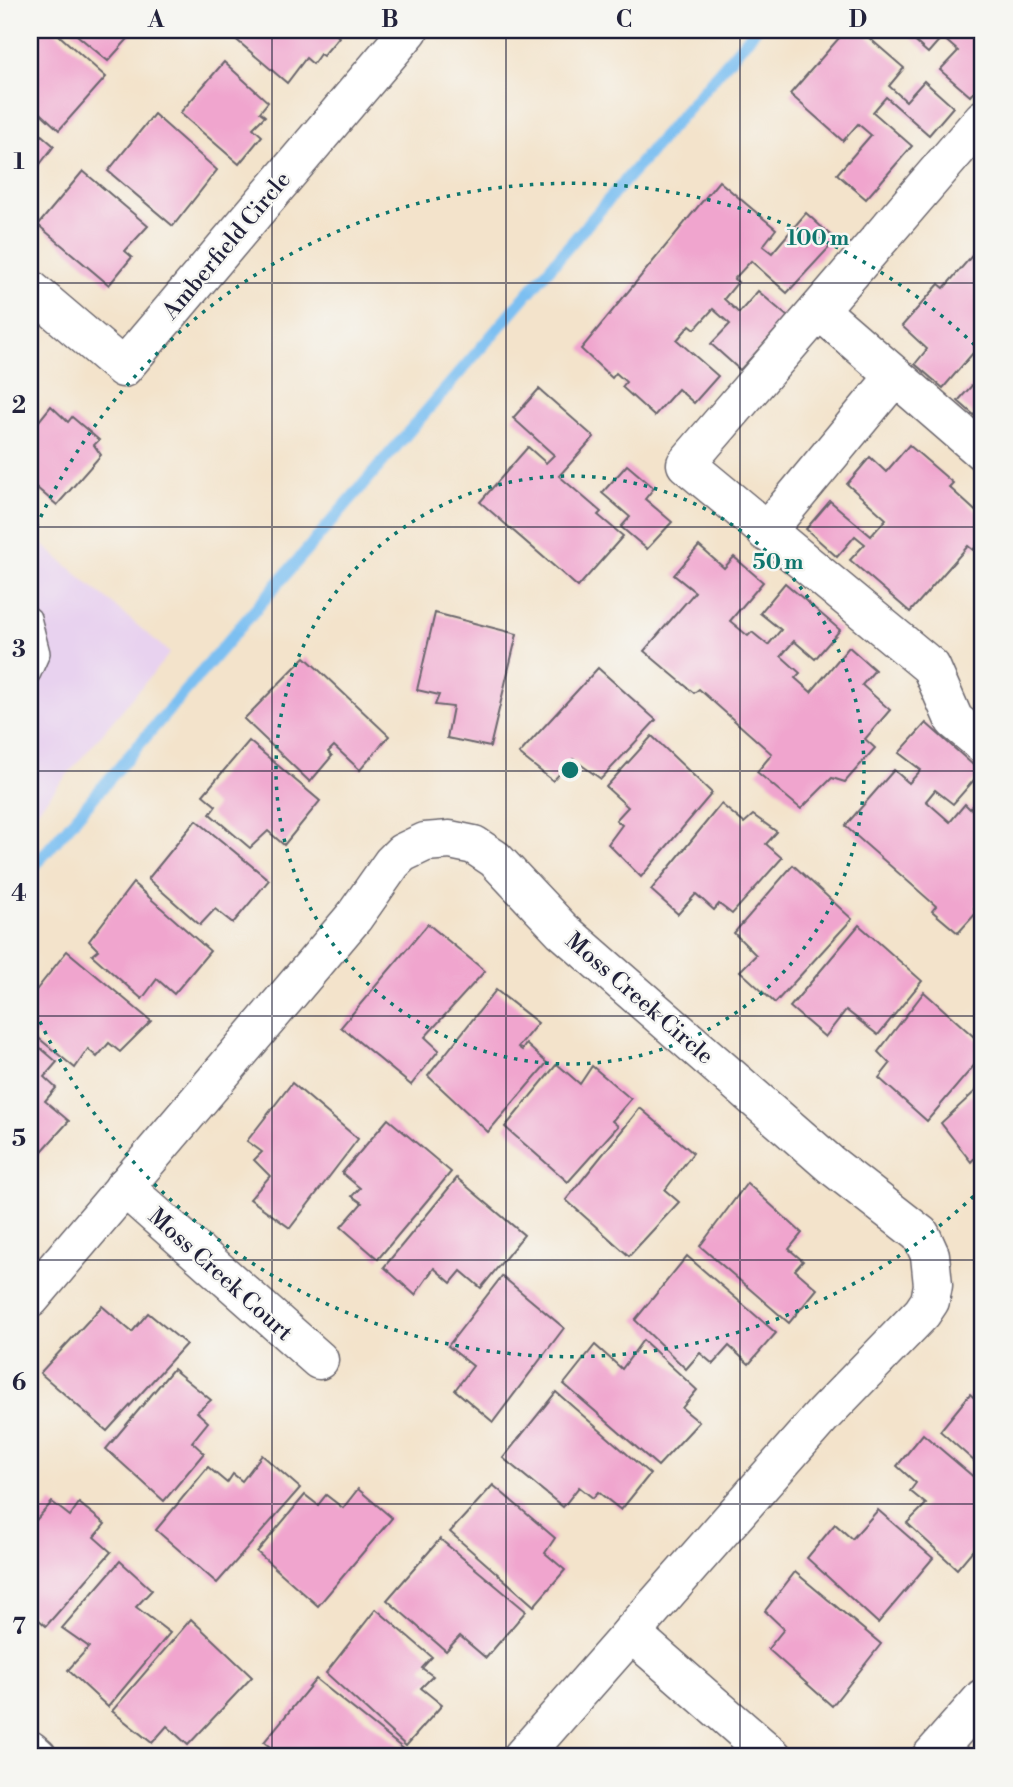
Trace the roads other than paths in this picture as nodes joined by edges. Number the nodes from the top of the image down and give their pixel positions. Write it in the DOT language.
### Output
graph roads {
  1 [pos="409,30"];
  2 [pos="983,119"];
  3 [pos="30,289"];
  4 [pos="819,310"];
  5 [pos="895,376"];
  6 [pos="983,452"];
  7 [pos="766,531"];
  8 [pos="30,618"];
  9 [pos="30,673"];
  10 [pos="983,744"];
  11 [pos="124,1187"];
  12 [pos="30,1298"];
  13 [pos="319,1360"];
  14 [pos="631,1633"];
  15 [pos="983,1698"];
  16 [pos="30,1750"];
  17 [pos="38,1757"];
  18 [pos="522,1757"];
  19 [pos="773,1757"];
  20 [pos="931,1757"];
  1 -- 3 [label="street, Amberfield Circle"];
  2 -- 4 [label="street"];
  4 -- 5 [label="street"];
  4 -- 7 [label="street"];
  5 -- 6 [label="street"];
  5 -- 7 [label="street"];
  7 -- 10 [label="street"];
  8 -- 9 [label="lane"];
  11 -- 12 [label="street, Moss Creek Circle"];
  11 -- 13 [label="street, Moss Creek Court"];
  11 -- 14 [label="street, Moss Creek Circle"];
  14 -- 18 [label="street, Moss Creek Circle"];
  14 -- 19 [label="street"];
  15 -- 20 [label="street"];
  16 -- 17 [label="street"];
}
